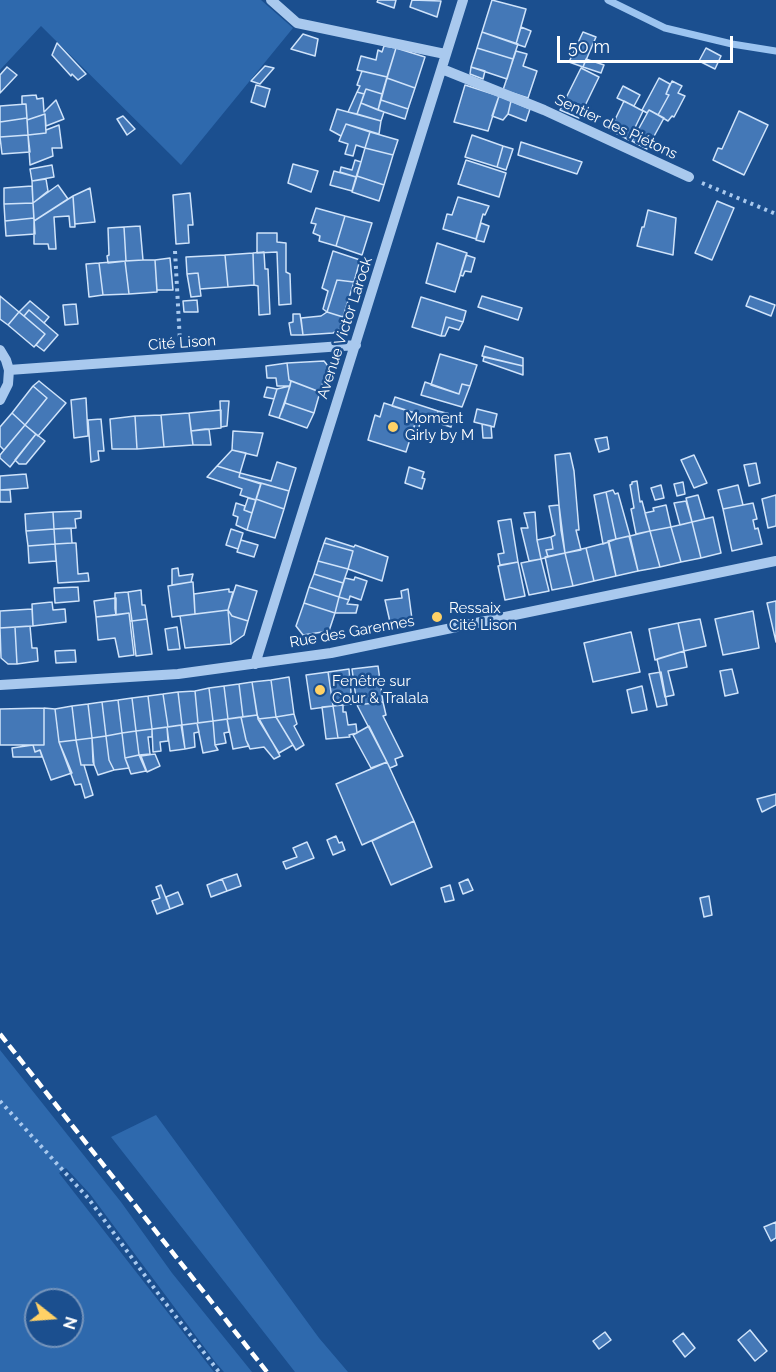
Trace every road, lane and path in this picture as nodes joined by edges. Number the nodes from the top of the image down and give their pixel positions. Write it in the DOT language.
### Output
graph roads {
  1 [pos="271,0"];
  2 [pos="463,0"];
  3 [pos="446,54"];
  4 [pos="442,69"];
  5 [pos="689,177"];
  6 [pos="776,214"];
  7 [pos="175,251"];
  8 [pos="356,345"];
  9 [pos="0,350"];
  10 [pos="181,358"];
  11 [pos="9,370"];
  12 [pos="0,400"];
  13 [pos="776,561"];
  14 [pos="255,664"];
  15 [pos="0,685"];
  16 [pos="0,1101"];
  17 [pos="219,1372"];
  1 -- 3 [label="street"];
  2 -- 3 [label="street, Avenue Victor Larock"];
  3 -- 4 [label="street, Avenue Victor Larock"];
  4 -- 5 [label="street, Sentier des Piétons"];
  4 -- 8 [label="street, Avenue Victor Larock"];
  5 -- 6 [label="path, Sentier des Piétons"];
  7 -- 10 [label="path"];
  8 -- 10 [label="street, Cité Lison"];
  8 -- 14 [label="street, Avenue Victor Larock"];
  9 -- 11 [label="street"];
  10 -- 11 [label="street, Cité Lison"];
  11 -- 12 [label="street"];
  13 -- 14 [label="street, Rue des Garennes"];
  14 -- 15 [label="street, Rue des Garennes"];
  16 -- 17 [label="path"];
}
